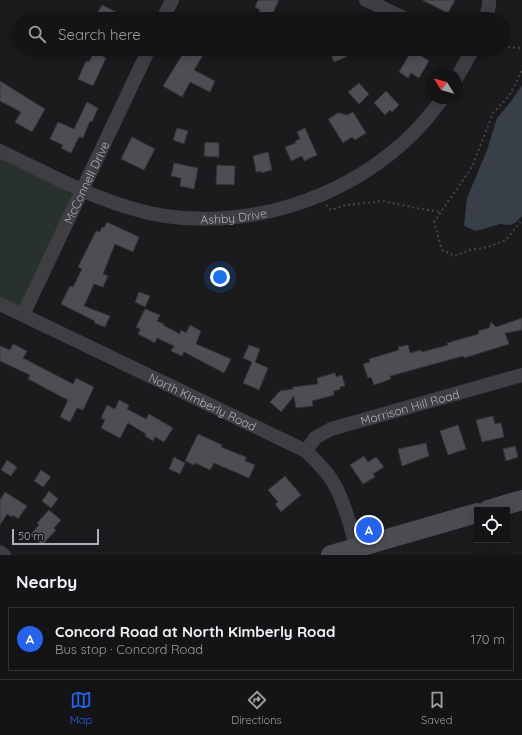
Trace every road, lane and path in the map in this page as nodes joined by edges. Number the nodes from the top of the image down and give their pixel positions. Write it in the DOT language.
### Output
graph roads {
  1 [pos="172,0"];
  2 [pos="366,0"];
  3 [pos="489,0"];
  4 [pos="166,12"];
  5 [pos="391,12"];
  6 [pos="488,12"];
  7 [pos="510,47"];
  8 [pos="522,48"];
  9 [pos="146,56"];
  10 [pos="468,56"];
  11 [pos="462,68"];
  12 [pos="522,71"];
  13 [pos="438,104"];
  14 [pos="0,151"];
  15 [pos="82,190"];
  16 [pos="315,197"];
  17 [pos="441,212"];
  18 [pos="522,220"];
  19 [pos="0,304"];
  20 [pos="23,315"];
  21 [pos="522,375"];
  22 [pos="306,451"];
  23 [pos="522,500"];
  24 [pos="498,507"];
  25 [pos="474,514"];
  26 [pos="357,551"];
  27 [pos="0,552"];
  28 [pos="4,555"];
  29 [pos="331,555"];
  1 -- 4 [label="street"];
  2 -- 5 [label="street"];
  3 -- 6 [label="street"];
  7 -- 8 [label="path"];
  9 -- 15 [label="street, McConnell Drive"];
  10 -- 11 [label="street"];
  12 -- 17 [label="path"];
  13 -- 16 [label="street, Ashby Drive"];
  14 -- 15 [label="street, Ashby Drive"];
  15 -- 16 [label="street, Ashby Drive"];
  15 -- 20 [label="street, McConnell Drive"];
  16 -- 17 [label="path"];
  17 -- 18 [label="path"];
  19 -- 20 [label="street, North Kimberly Road"];
  20 -- 22 [label="street, North Kimberly Road"];
  21 -- 22 [label="street, Morrison Hill Road"];
  22 -- 26 [label="street, North Kimberly Road"];
  23 -- 24 [label="main road"];
  25 -- 26 [label="main road"];
  26 -- 29 [label="main road"];
  27 -- 28 [label="street"];
}
